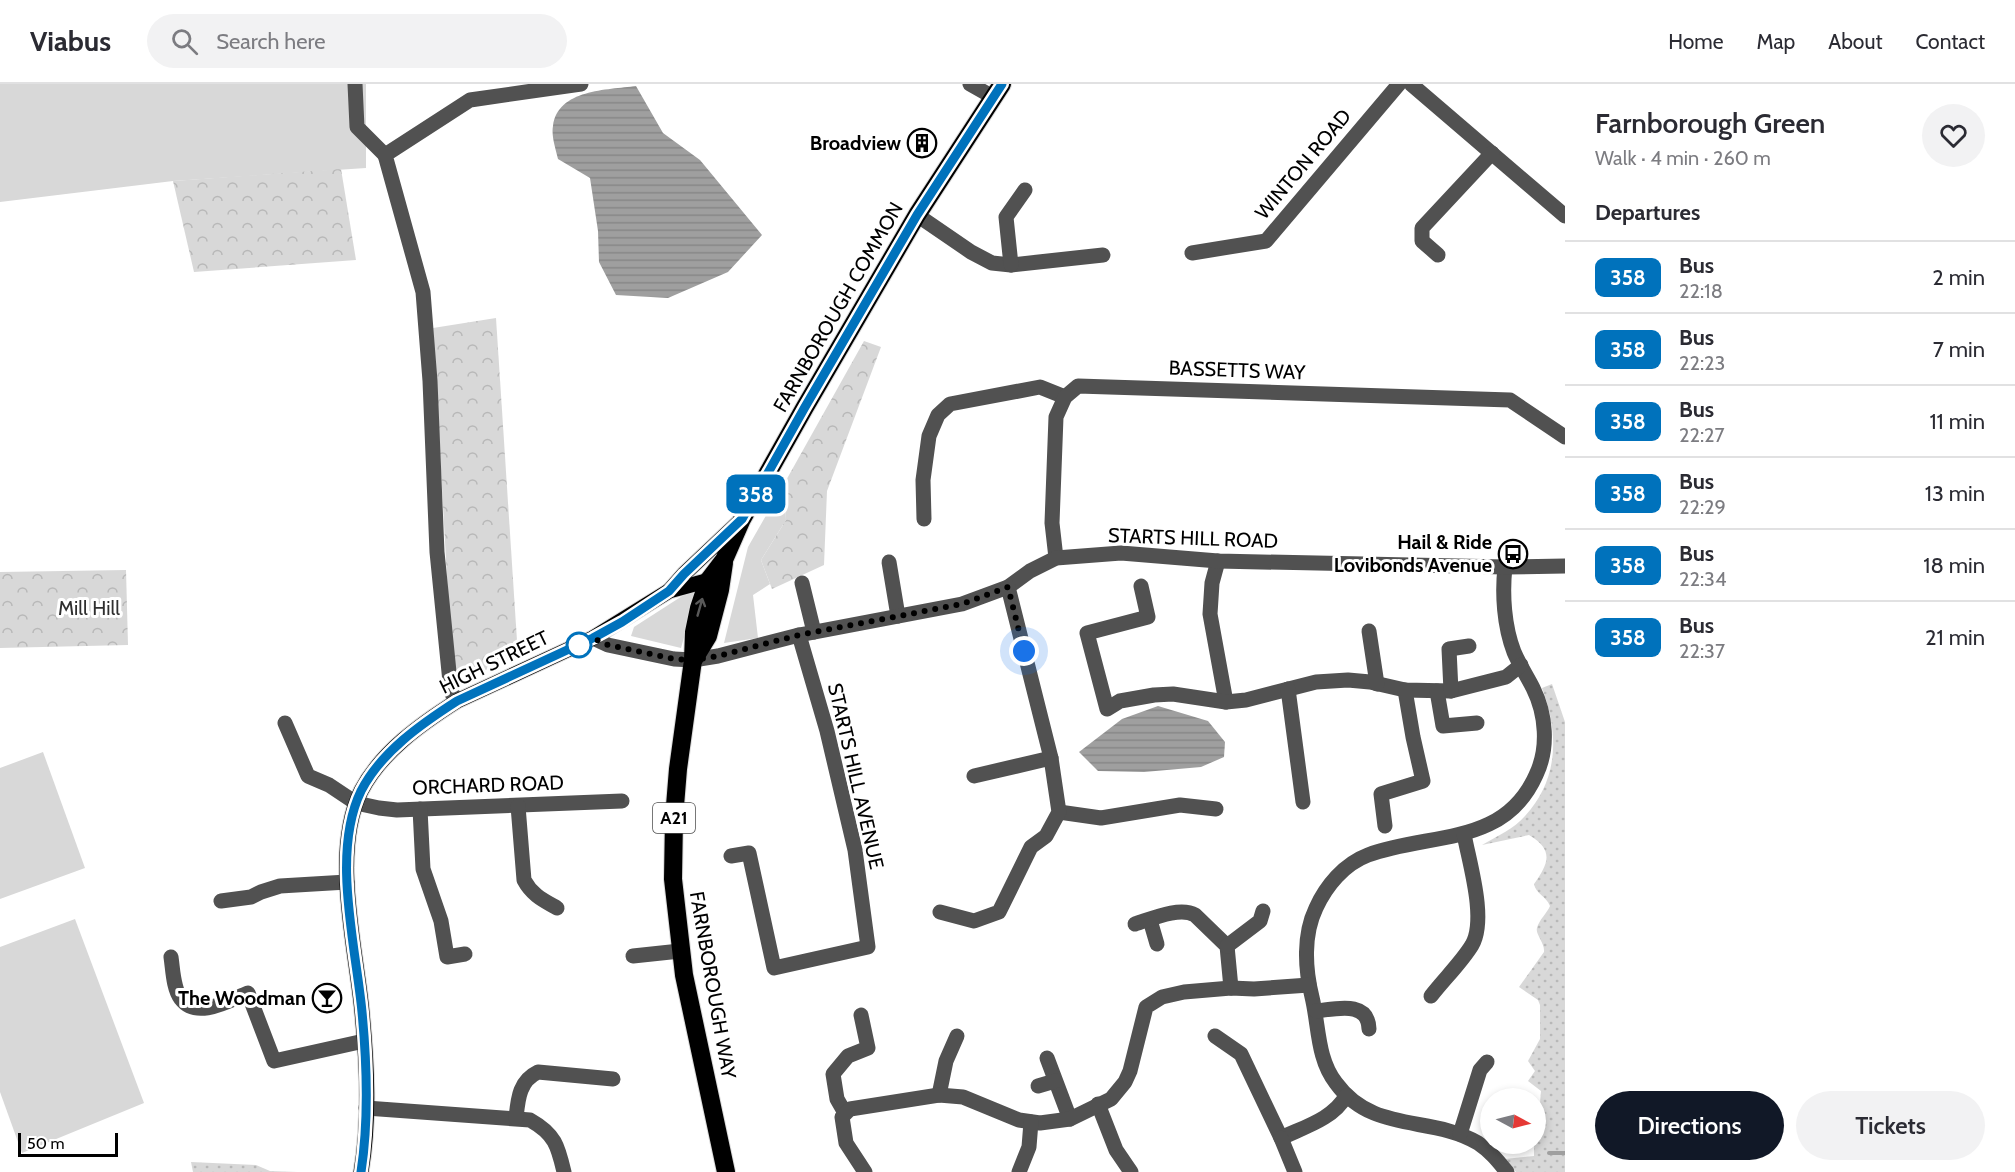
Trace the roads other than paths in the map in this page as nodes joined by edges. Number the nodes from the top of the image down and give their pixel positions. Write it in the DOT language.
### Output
graph roads {
  1 [pos="355,84"];
  2 [pos="581,84"];
  3 [pos="970,84"];
  4 [pos="1399,84"];
  5 [pos="1411,84"];
  6 [pos="998,91"];
  7 [pos="1492,153"];
  8 [pos="385,155"];
  9 [pos="1025,190"];
  10 [pos="917,215"];
  11 [pos="1565,216"];
  12 [pos="1192,253"];
  13 [pos="1103,255"];
  14 [pos="1438,255"];
  15 [pos="1011,265"];
  16 [pos="1065,397"];
  17 [pos="1565,437"];
  18 [pos="742,519"];
  19 [pos="924,519"];
  20 [pos="1056,558"];
  21 [pos="1218,561"];
  22 [pos="889,562"];
  23 [pos="1565,566"];
  24 [pos="1505,567"];
  25 [pos="718,572"];
  26 [pos="802,583"];
  27 [pos="1141,586"];
  28 [pos="1008,587"];
  29 [pos="669,591"];
  30 [pos="898,616"];
  31 [pos="1369,631"];
  32 [pos="806,634"];
  33 [pos="593,638"];
  34 [pos="1469,646"];
  35 [pos="693,660"];
  36 [pos="1521,665"];
  37 [pos="1377,684"];
  38 [pos="1288,689"];
  39 [pos="1405,690"];
  40 [pos="1444,691"];
  41 [pos="457,701"];
  42 [pos="1226,702"];
  43 [pos="285,723"];
  44 [pos="1477,723"];
  45 [pos="1052,758"];
  46 [pos="974,776"];
  47 [pos="622,801"];
  48 [pos="1303,802"];
  49 [pos="356,803"];
  50 [pos="518,806"];
  51 [pos="420,808"];
  52 [pos="1216,809"];
  53 [pos="1059,812"];
  54 [pos="1385,826"];
  55 [pos="1464,834"];
  56 [pos="731,856"];
  57 [pos="347,882"];
  58 [pos="221,901"];
  59 [pos="557,908"];
  60 [pos="1263,911"];
  61 [pos="940,912"];
  62 [pos="1157,944"];
  63 [pos="1227,946"];
  64 [pos="680,951"];
  65 [pos="465,954"];
  66 [pos="633,956"];
  67 [pos="171,957"];
  68 [pos="1309,985"];
  69 [pos="1231,988"];
  70 [pos="1431,996"];
  71 [pos="1316,1011"];
  72 [pos="861,1015"];
  73 [pos="1369,1029"];
  74 [pos="957,1036"];
  75 [pos="1215,1036"];
  76 [pos="364,1041"];
  77 [pos="1047,1058"];
  78 [pos="1487,1062"];
  79 [pos="613,1079"];
  80 [pos="1055,1081"];
  81 [pos="1038,1086"];
  82 [pos="939,1095"];
  83 [pos="1346,1096"];
  84 [pos="1098,1104"];
  85 [pos="366,1108"];
  86 [pos="847,1111"];
  87 [pos="516,1118"];
  88 [pos="1070,1119"];
  89 [pos="1031,1122"];
  90 [pos="1460,1134"];
  91 [pos="1281,1138"];
  92 [pos="361,1172"];
  93 [pos="564,1172"];
  94 [pos="726,1172"];
  95 [pos="865,1172"];
  96 [pos="1019,1172"];
  97 [pos="1131,1172"];
  98 [pos="1295,1172"];
  99 [pos="1506,1172"];
  1 -- 8 [label="street"];
  2 -- 8 [label="street"];
  3 -- 6 [label="street"];
  4 -- 12 [label="street, WINTON ROAD"];
  5 -- 7 [label="street"];
  6 -- 10 [label="highway, FARNBOROUGH COMMON / A21"];
  7 -- 11 [label="street"];
  7 -- 14 [label="street"];
  8 -- 41 [label="street"];
  9 -- 15 [label="street"];
  10 -- 15 [label="street"];
  10 -- 18 [label="highway, FARNBOROUGH COMMON / A21"];
  13 -- 15 [label="street"];
  16 -- 17 [label="street, BASSETTS WAY"];
  16 -- 19 [label="street"];
  16 -- 20 [label="street"];
  18 -- 25 [label="highway, FARNBOROUGH COMMON / A21"];
  18 -- 29 [label="main road, HIGH STREET"];
  20 -- 21 [label="street, STARTS HILL ROAD"];
  20 -- 28 [label="street, STARTS HILL ROAD"];
  21 -- 24 [label="street, STARTS HILL ROAD"];
  21 -- 42 [label="street"];
  22 -- 30 [label="street"];
  23 -- 24 [label="street, STARTS HILL ROAD"];
  24 -- 36 [label="street"];
  25 -- 29 [label="main road, HIGH STREET"];
  25 -- 35 [label="highway, FARNBOROUGH COMMON / A21"];
  26 -- 32 [label="street"];
  27 -- 42 [label="street"];
  28 -- 30 [label="street, STARTS HILL ROAD"];
  28 -- 45 [label="street"];
  29 -- 33 [label="main road, HIGH STREET"];
  30 -- 32 [label="street, STARTS HILL ROAD"];
  31 -- 37 [label="street"];
  32 -- 35 [label="street, STARTS HILL ROAD"];
  32 -- 56 [label="street, STARTS HILL AVENUE"];
  33 -- 35 [label="street"];
  33 -- 41 [label="main road, HIGH STREET"];
  34 -- 40 [label="street"];
  35 -- 64 [label="highway, FARNBOROUGH WAY / A21"];
  36 -- 40 [label="street"];
  36 -- 55 [label="street"];
  37 -- 38 [label="street"];
  37 -- 39 [label="street"];
  38 -- 42 [label="street"];
  38 -- 48 [label="street"];
  39 -- 40 [label="street"];
  39 -- 54 [label="street"];
  40 -- 44 [label="street"];
  41 -- 49 [label="main road, HIGH STREET"];
  43 -- 49 [label="street"];
  45 -- 46 [label="street"];
  45 -- 53 [label="street"];
  47 -- 50 [label="street, ORCHARD ROAD"];
  49 -- 51 [label="street, ORCHARD ROAD"];
  49 -- 57 [label="main road, HIGH STREET"];
  50 -- 51 [label="street, ORCHARD ROAD"];
  50 -- 59 [label="street"];
  51 -- 65 [label="street"];
  52 -- 53 [label="street"];
  53 -- 61 [label="street"];
  55 -- 68 [label="street"];
  55 -- 70 [label="street"];
  57 -- 58 [label="street"];
  57 -- 76 [label="main road, HIGH STREET"];
  60 -- 63 [label="street"];
  62 -- 63 [label="street"];
  63 -- 69 [label="street"];
  64 -- 66 [label="street"];
  64 -- 94 [label="highway, FARNBOROUGH WAY / A21"];
  67 -- 76 [label="street"];
  68 -- 69 [label="street"];
  68 -- 71 [label="street"];
  69 -- 84 [label="street"];
  71 -- 73 [label="street"];
  71 -- 83 [label="street"];
  72 -- 86 [label="street"];
  74 -- 82 [label="street"];
  75 -- 91 [label="street"];
  76 -- 85 [label="main road, HIGH STREET"];
  77 -- 80 [label="street"];
  78 -- 90 [label="street"];
  79 -- 87 [label="street"];
  80 -- 81 [label="street"];
  80 -- 88 [label="street"];
  82 -- 86 [label="street"];
  82 -- 89 [label="street"];
  83 -- 90 [label="street"];
  83 -- 91 [label="street"];
  84 -- 88 [label="street"];
  84 -- 97 [label="street"];
  85 -- 87 [label="street"];
  85 -- 92 [label="main road, HIGH STREET"];
  86 -- 95 [label="street"];
  87 -- 93 [label="street"];
  88 -- 89 [label="street"];
  89 -- 96 [label="street"];
  90 -- 99 [label="street"];
  91 -- 98 [label="street"];
}
